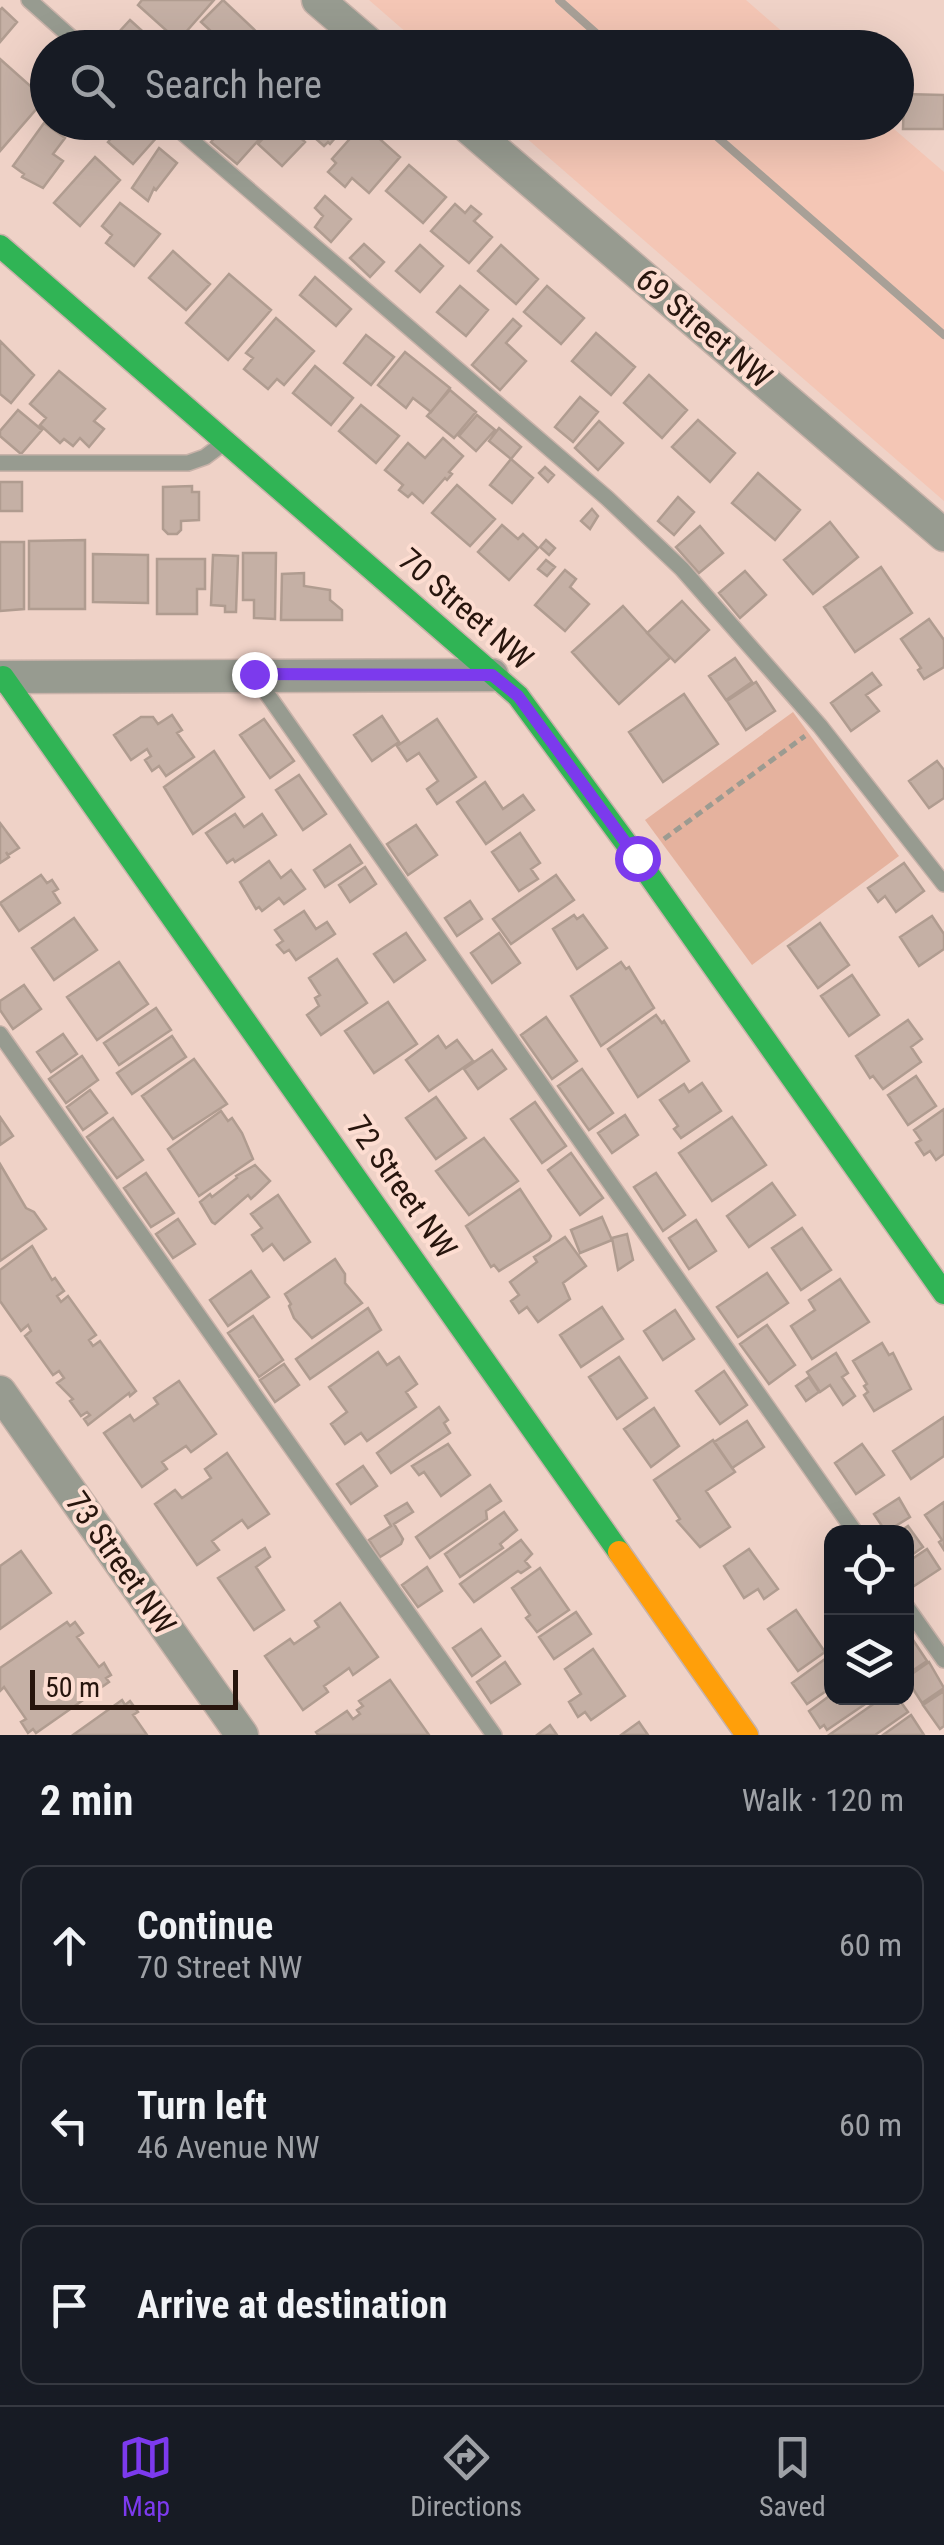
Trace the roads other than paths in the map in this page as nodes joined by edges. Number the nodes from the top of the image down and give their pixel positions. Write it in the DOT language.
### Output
graph roads {
  1 [pos="28,0"];
  2 [pos="318,0"];
  3 [pos="62,30"];
  4 [pos="353,30"];
  5 [pos="191,140"];
  6 [pos="483,140"];
  7 [pos="3,250"];
  8 [pos="226,442"];
  9 [pos="0,463"];
  10 [pos="944,535"];
  11 [pos="254,674"];
  12 [pos="492,675"];
  13 [pos="2,677"];
  14 [pos="944,884"];
  15 [pos="0,1034"];
  16 [pos="944,1293"];
  17 [pos="0,1392"];
  18 [pos="850,1525"];
  19 [pos="912,1615"];
  20 [pos="944,1660"];
  21 [pos="242,1735"];
  22 [pos="494,1735"];
  23 [pos="747,1735"];
  1 -- 3 [label="lane"];
  2 -- 4 [label="street"];
  5 -- 14 [label="lane"];
  6 -- 10 [label="street, 69 Street NW"];
  7 -- 8 [label="street, 70 Street NW"];
  8 -- 9 [label="lane"];
  8 -- 12 [label="street, 70 Street NW"];
  11 -- 12 [label="street"];
  11 -- 13 [label="street"];
  11 -- 18 [label="lane"];
  12 -- 16 [label="street, 70 Street NW"];
  13 -- 23 [label="street, 72 Street NW"];
  15 -- 22 [label="lane"];
  17 -- 21 [label="street, 73 Street NW"];
  19 -- 20 [label="lane"];
}
